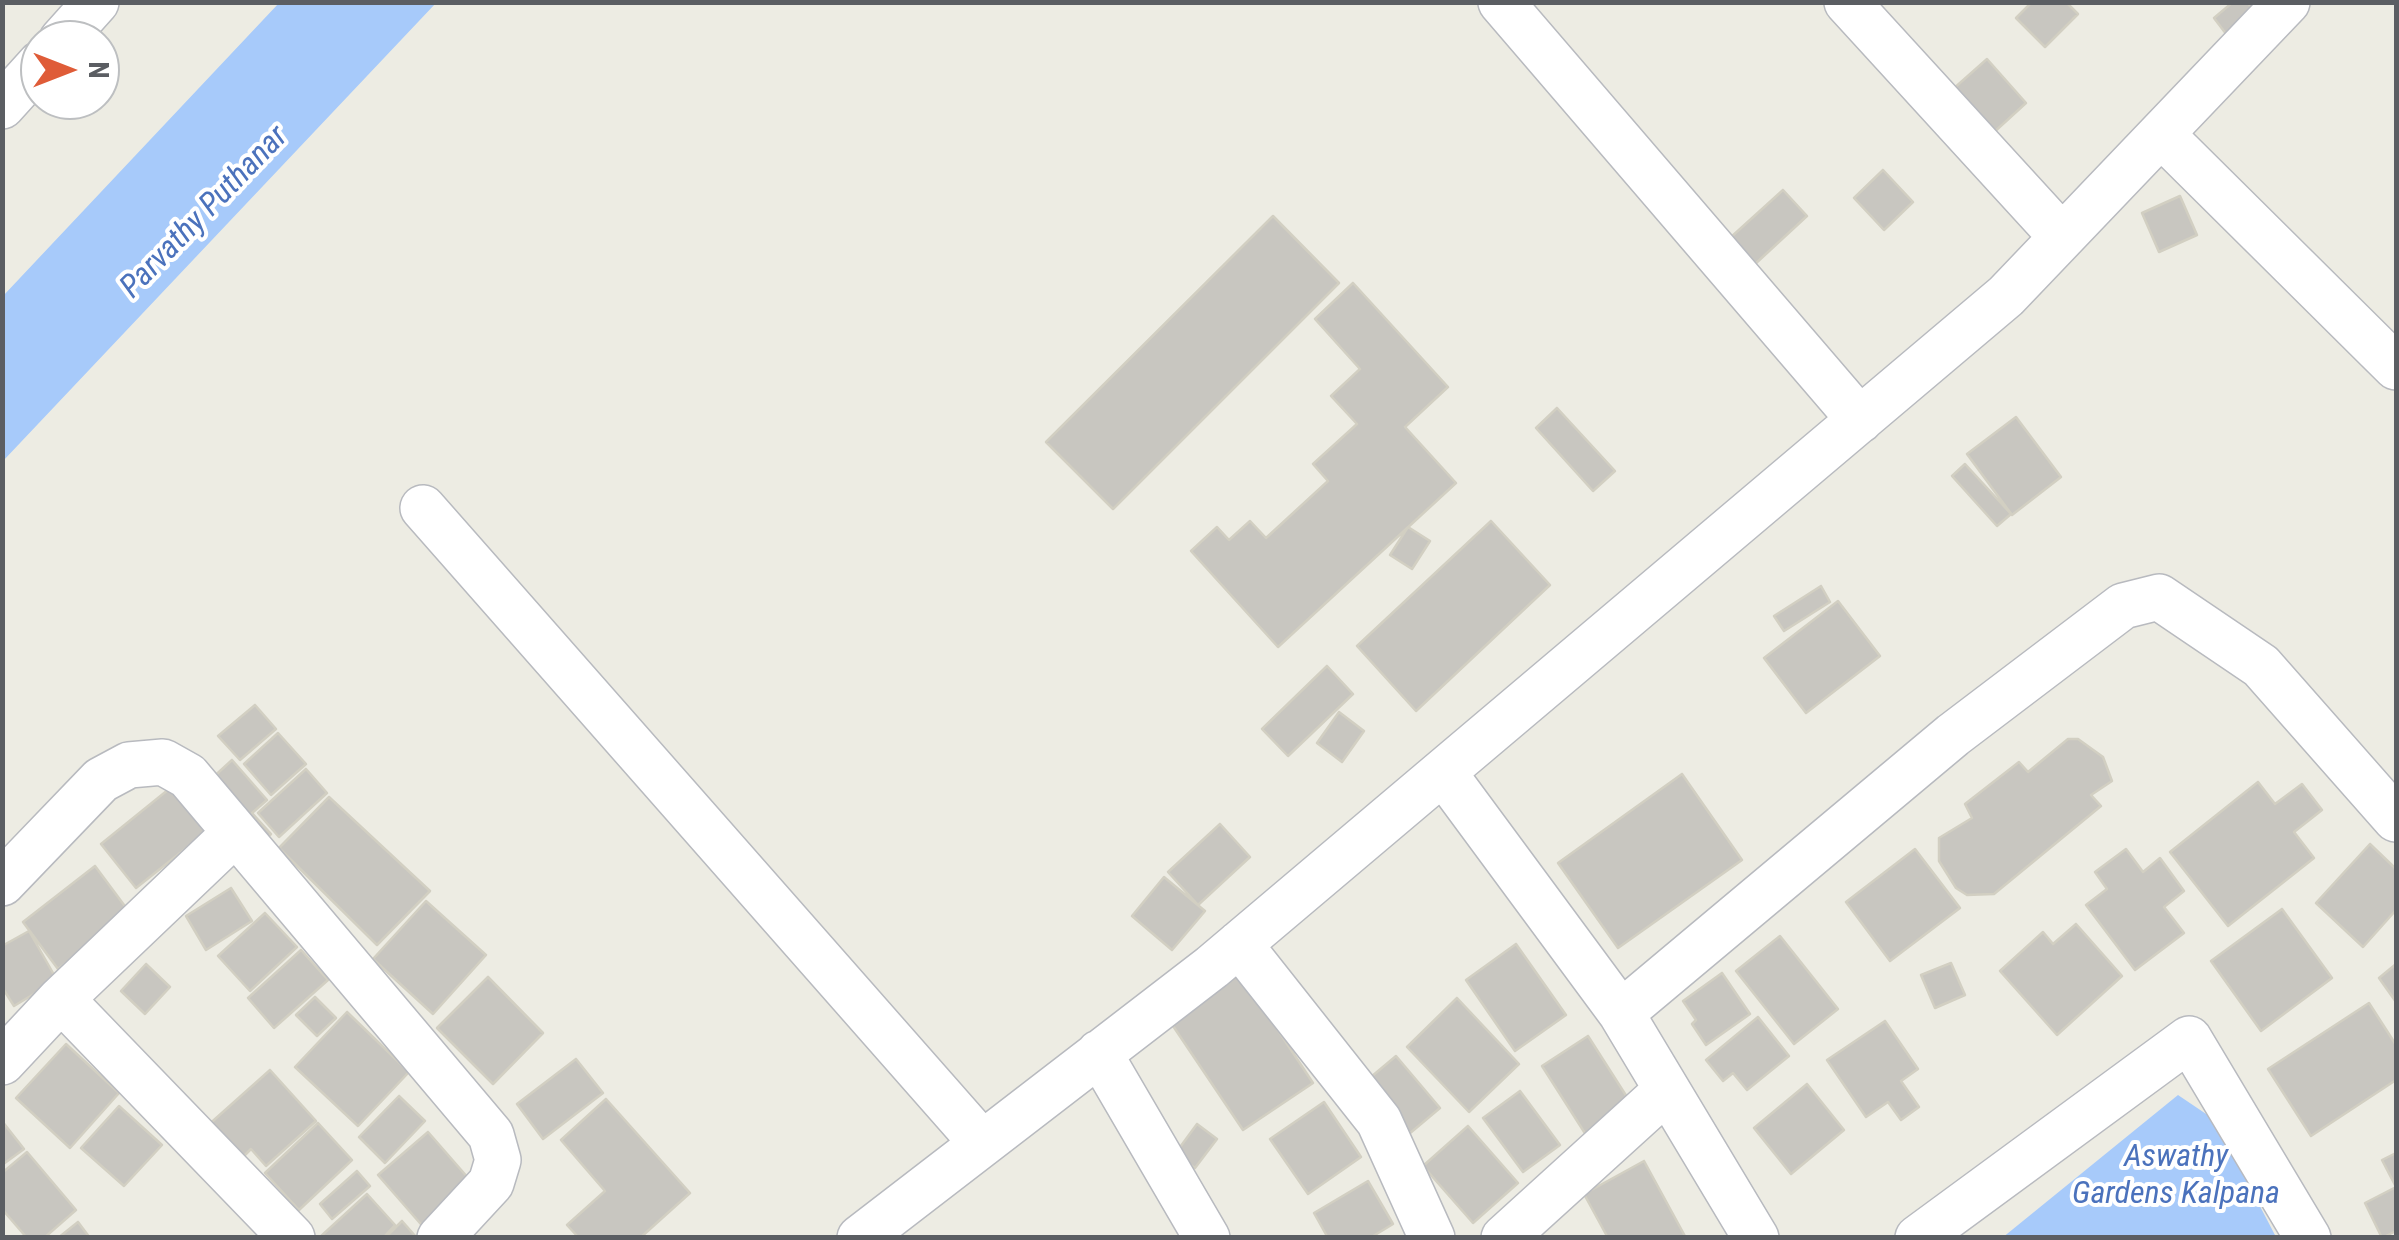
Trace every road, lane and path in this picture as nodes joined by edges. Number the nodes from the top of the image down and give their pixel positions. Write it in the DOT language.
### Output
graph roads {
  1 [pos="1501,2"];
  2 [pos="1848,2"];
  3 [pos="2287,2"];
  4 [pos="20,86"];
  5 [pos="2,106"];
  6 [pos="2161,134"];
  7 [pos="2062,237"];
  8 [pos="2396,367"];
  9 [pos="1860,420"];
  10 [pos="423,508"];
  11 [pos="1443,772"];
  12 [pos="2396,819"];
  13 [pos="235,833"];
  14 [pos="2,883"];
  15 [pos="1238,944"];
  16 [pos="61,999"];
  17 [pos="1621,1013"];
  18 [pos="1099,1053"];
  19 [pos="2,1062"];
  20 [pos="1667,1090"];
  21 [pos="982,1143"];
  22 [pos="910,1222"];
  23 [pos="292,1238"];
  24 [pos="440,1238"];
  25 [pos="860,1238"];
  26 [pos="1207,1238"];
  27 [pos="1432,1238"];
  28 [pos="1504,1238"];
  29 [pos="1756,1238"];
  30 [pos="1918,1238"];
  31 [pos="2308,1238"];
  1 -- 9 [label="street"];
  2 -- 7 [label="street"];
  3 -- 6 [label="street"];
  4 -- 5 [label="street"];
  6 -- 7 [label="street"];
  6 -- 8 [label="street"];
  7 -- 9 [label="street"];
  9 -- 11 [label="street"];
  10 -- 21 [label="street"];
  11 -- 15 [label="street"];
  11 -- 17 [label="street"];
  12 -- 17 [label="street"];
  13 -- 14 [label="street"];
  13 -- 16 [label="street"];
  13 -- 24 [label="street"];
  15 -- 18 [label="street"];
  15 -- 27 [label="street"];
  16 -- 19 [label="street"];
  16 -- 23 [label="street"];
  17 -- 20 [label="street"];
  18 -- 21 [label="street"];
  18 -- 26 [label="street"];
  20 -- 28 [label="street"];
  20 -- 29 [label="street"];
  21 -- 22 [label="street"];
  22 -- 25 [label="street"];
  30 -- 31 [label="street"];
}
